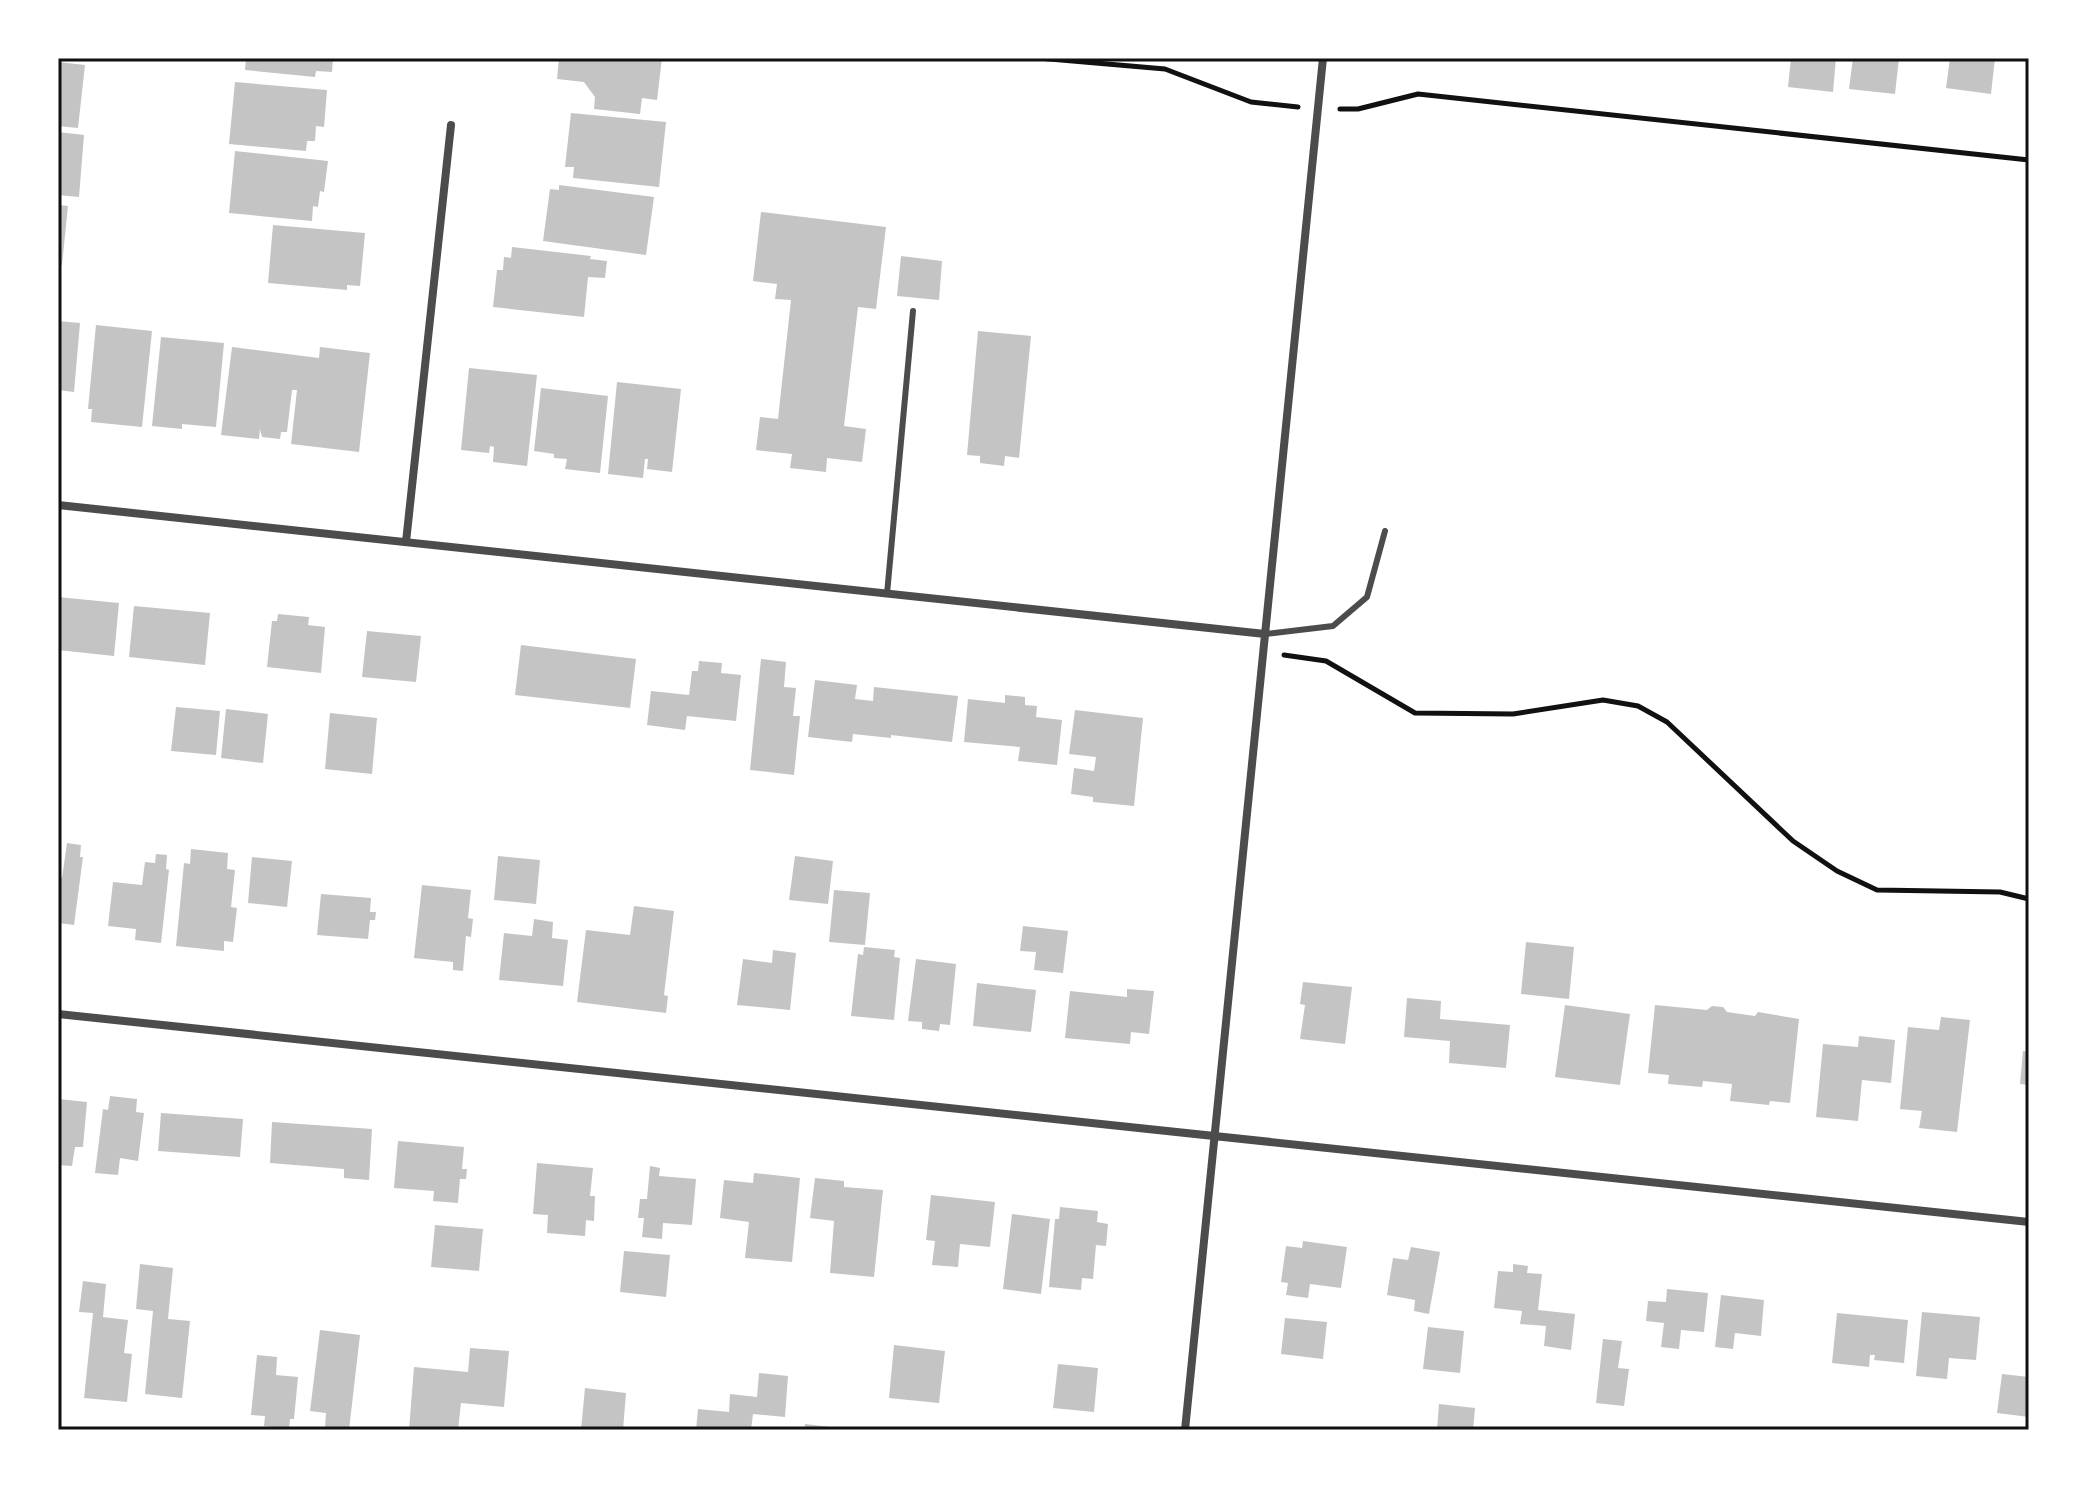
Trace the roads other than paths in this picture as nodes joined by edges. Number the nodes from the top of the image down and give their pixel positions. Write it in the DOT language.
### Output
graph roads {
  1 [pos="1323,58"];
  2 [pos="451,125"];
  3 [pos="913,311"];
  4 [pos="58,505"];
  5 [pos="1385,531"];
  6 [pos="406,542"];
  7 [pos="887,594"];
  8 [pos="1265,634"];
  9 [pos="58,1014"];
  10 [pos="1215,1136"];
  11 [pos="2029,1222"];
  12 [pos="1185,1430"];
  1 -- 8 [label="street"];
  2 -- 6 [label="street"];
  3 -- 7 [label="lane"];
  4 -- 6 [label="street"];
  5 -- 8 [label="lane"];
  6 -- 7 [label="street"];
  7 -- 8 [label="street"];
  8 -- 10 [label="street"];
  9 -- 10 [label="street"];
  10 -- 11 [label="street"];
  10 -- 12 [label="street"];
}
